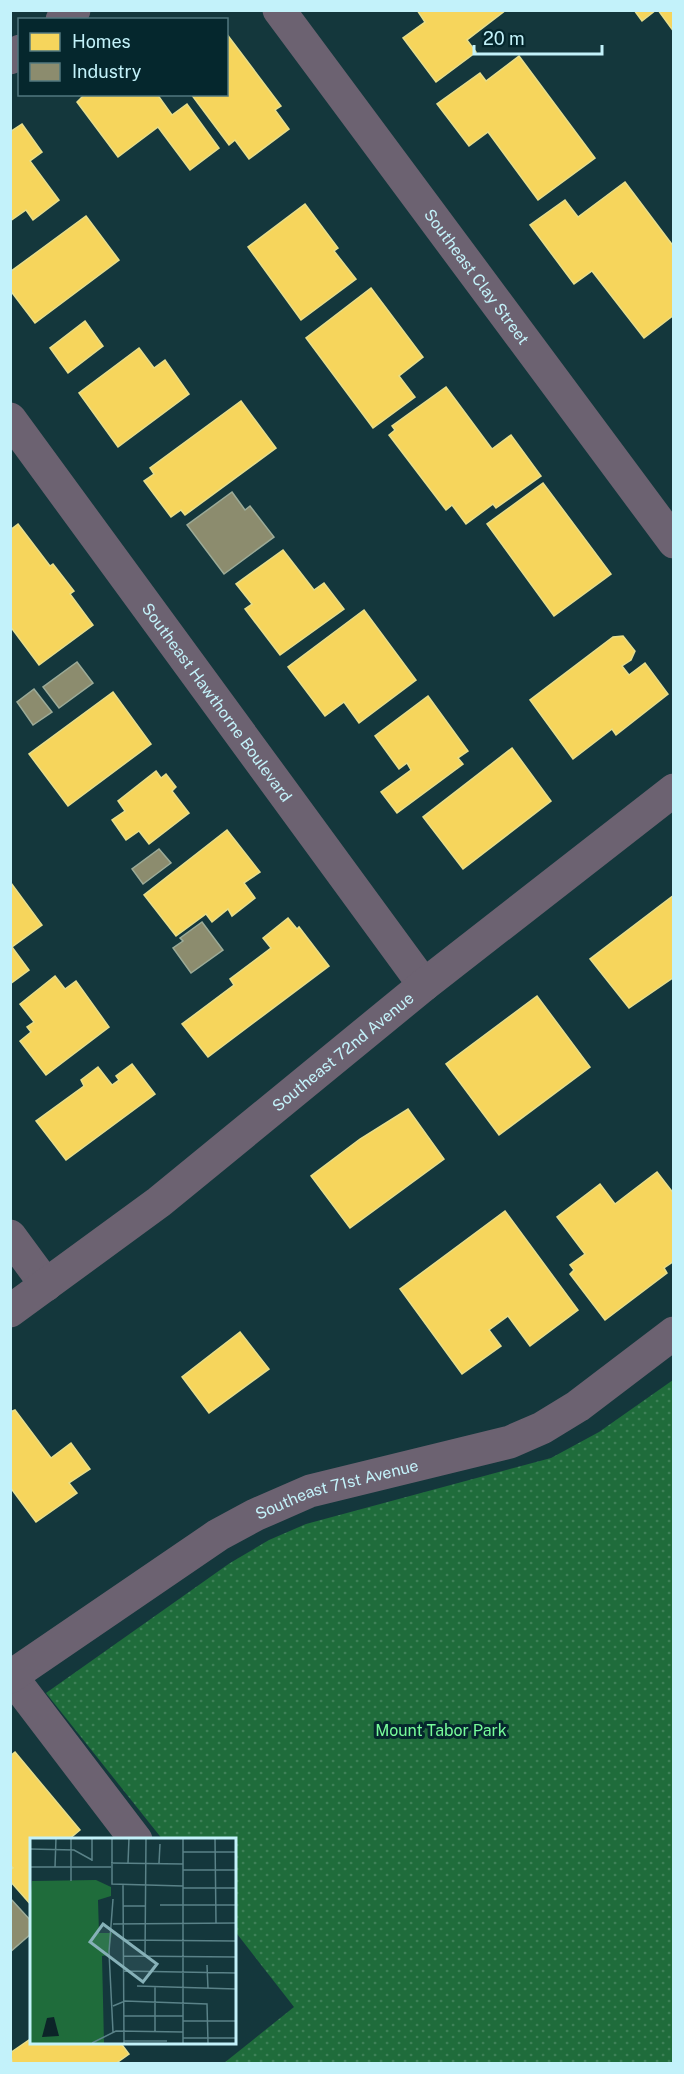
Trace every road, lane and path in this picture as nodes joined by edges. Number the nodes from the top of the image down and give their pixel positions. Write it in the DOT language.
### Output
graph roads {
  1 [pos="279,10"];
  2 [pos="13,427"];
  3 [pos="674,542"];
  4 [pos="674,790"];
  5 [pos="424,985"];
  6 [pos="10,1236"];
  7 [pos="46,1285"];
  8 [pos="10,1311"];
  9 [pos="674,1333"];
  10 [pos="11,1677"];
  11 [pos="134,1838"];
  1 -- 3 [label="street, Southeast Clay Street"];
  2 -- 5 [label="street, Southeast Hawthorne Boulevard"];
  4 -- 5 [label="street, Southeast 72nd Avenue"];
  5 -- 7 [label="street, Southeast 72nd Avenue"];
  6 -- 7 [label="street"];
  7 -- 8 [label="street, Southeast 72nd Avenue"];
  9 -- 10 [label="street, Southeast 71st Avenue"];
  10 -- 11 [label="street"];
}
